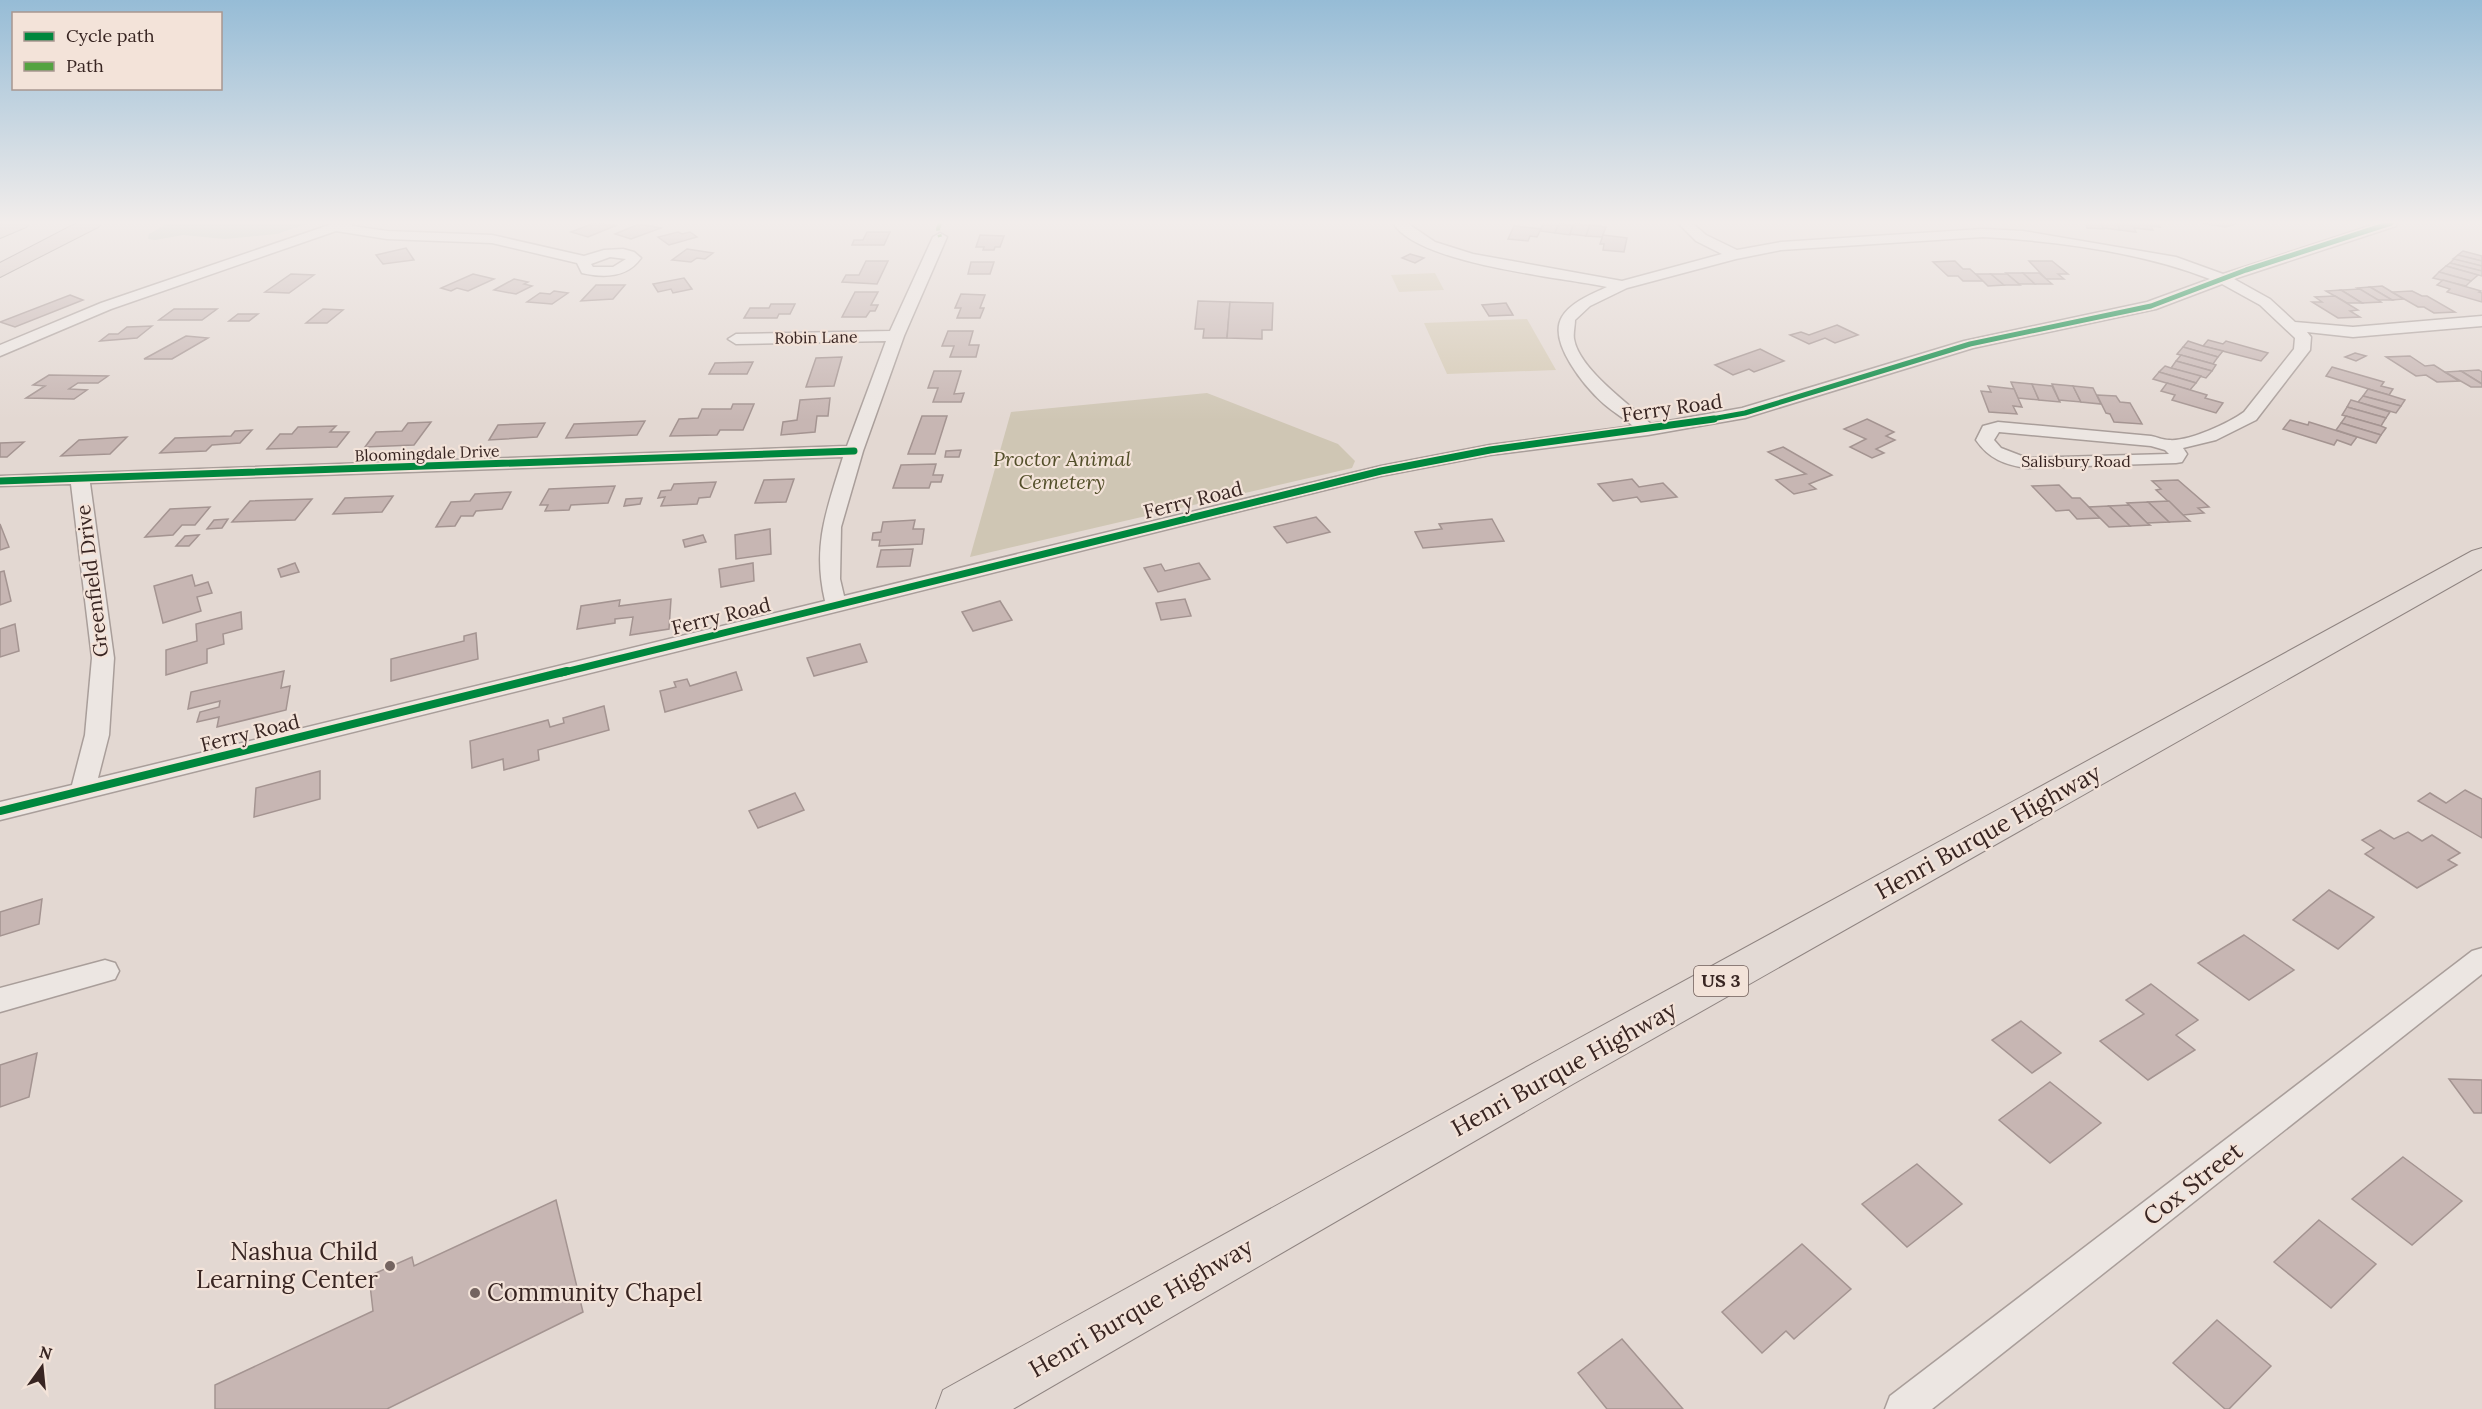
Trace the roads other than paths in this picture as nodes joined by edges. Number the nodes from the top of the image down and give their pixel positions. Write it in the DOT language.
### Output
graph roads {
  1 [pos="156,289"];
  2 [pos="917,289"];
  3 [pos="1614,289"];
  4 [pos="2201,289"];
  5 [pos="2213,289"];
  6 [pos="2241,289"];
  7 [pos="2276,314"];
  8 [pos="2482,321"];
  9 [pos="2294,326"];
  10 [pos="896,336"];
  11 [pos="736,339"];
  12 [pos="0,351"];
  13 [pos="1610,400"];
  14 [pos="1648,430"];
  15 [pos="1620,432"];
  16 [pos="2171,446"];
  17 [pos="854,451"];
  18 [pos="80,478"];
  19 [pos="0,481"];
  20 [pos="2482,557"];
  21 [pos="836,605"];
  22 [pos="83,790"];
  23 [pos="0,811"];
  24 [pos="2481,963"];
  25 [pos="105,971"];
  26 [pos="0,1000"];
  27 [pos="962,1409"];
  28 [pos="1903,1409"];
  1 -- 12 [label="street"];
  2 -- 10 [label="street"];
  3 -- 13 [label="street"];
  4 -- 14 [label="street, Ferry Road"];
  5 -- 7 [label="street"];
  6 -- 7 [label="street"];
  7 -- 9 [label="street"];
  8 -- 9 [label="street"];
  9 -- 16 [label="street, Salisbury Road"];
  10 -- 11 [label="street, Robin Lane"];
  10 -- 17 [label="street"];
  13 -- 14 [label="street"];
  13 -- 15 [label="street"];
  14 -- 15 [label="street, Ferry Road"];
  15 -- 21 [label="street, Ferry Road"];
  16 -- 16 [label="street, Salisbury Road"];
  17 -- 18 [label="street, Bloomingdale Drive"];
  17 -- 21 [label="street"];
  18 -- 19 [label="street, Bloomingdale Drive"];
  18 -- 22 [label="street, Greenfield Drive"];
  20 -- 27 [label="main road, Henri Burque Highway / US 3"];
  21 -- 22 [label="street, Ferry Road"];
  22 -- 23 [label="street, Ferry Road"];
  24 -- 28 [label="street, Cox Street"];
  25 -- 26 [label="street"];
}
